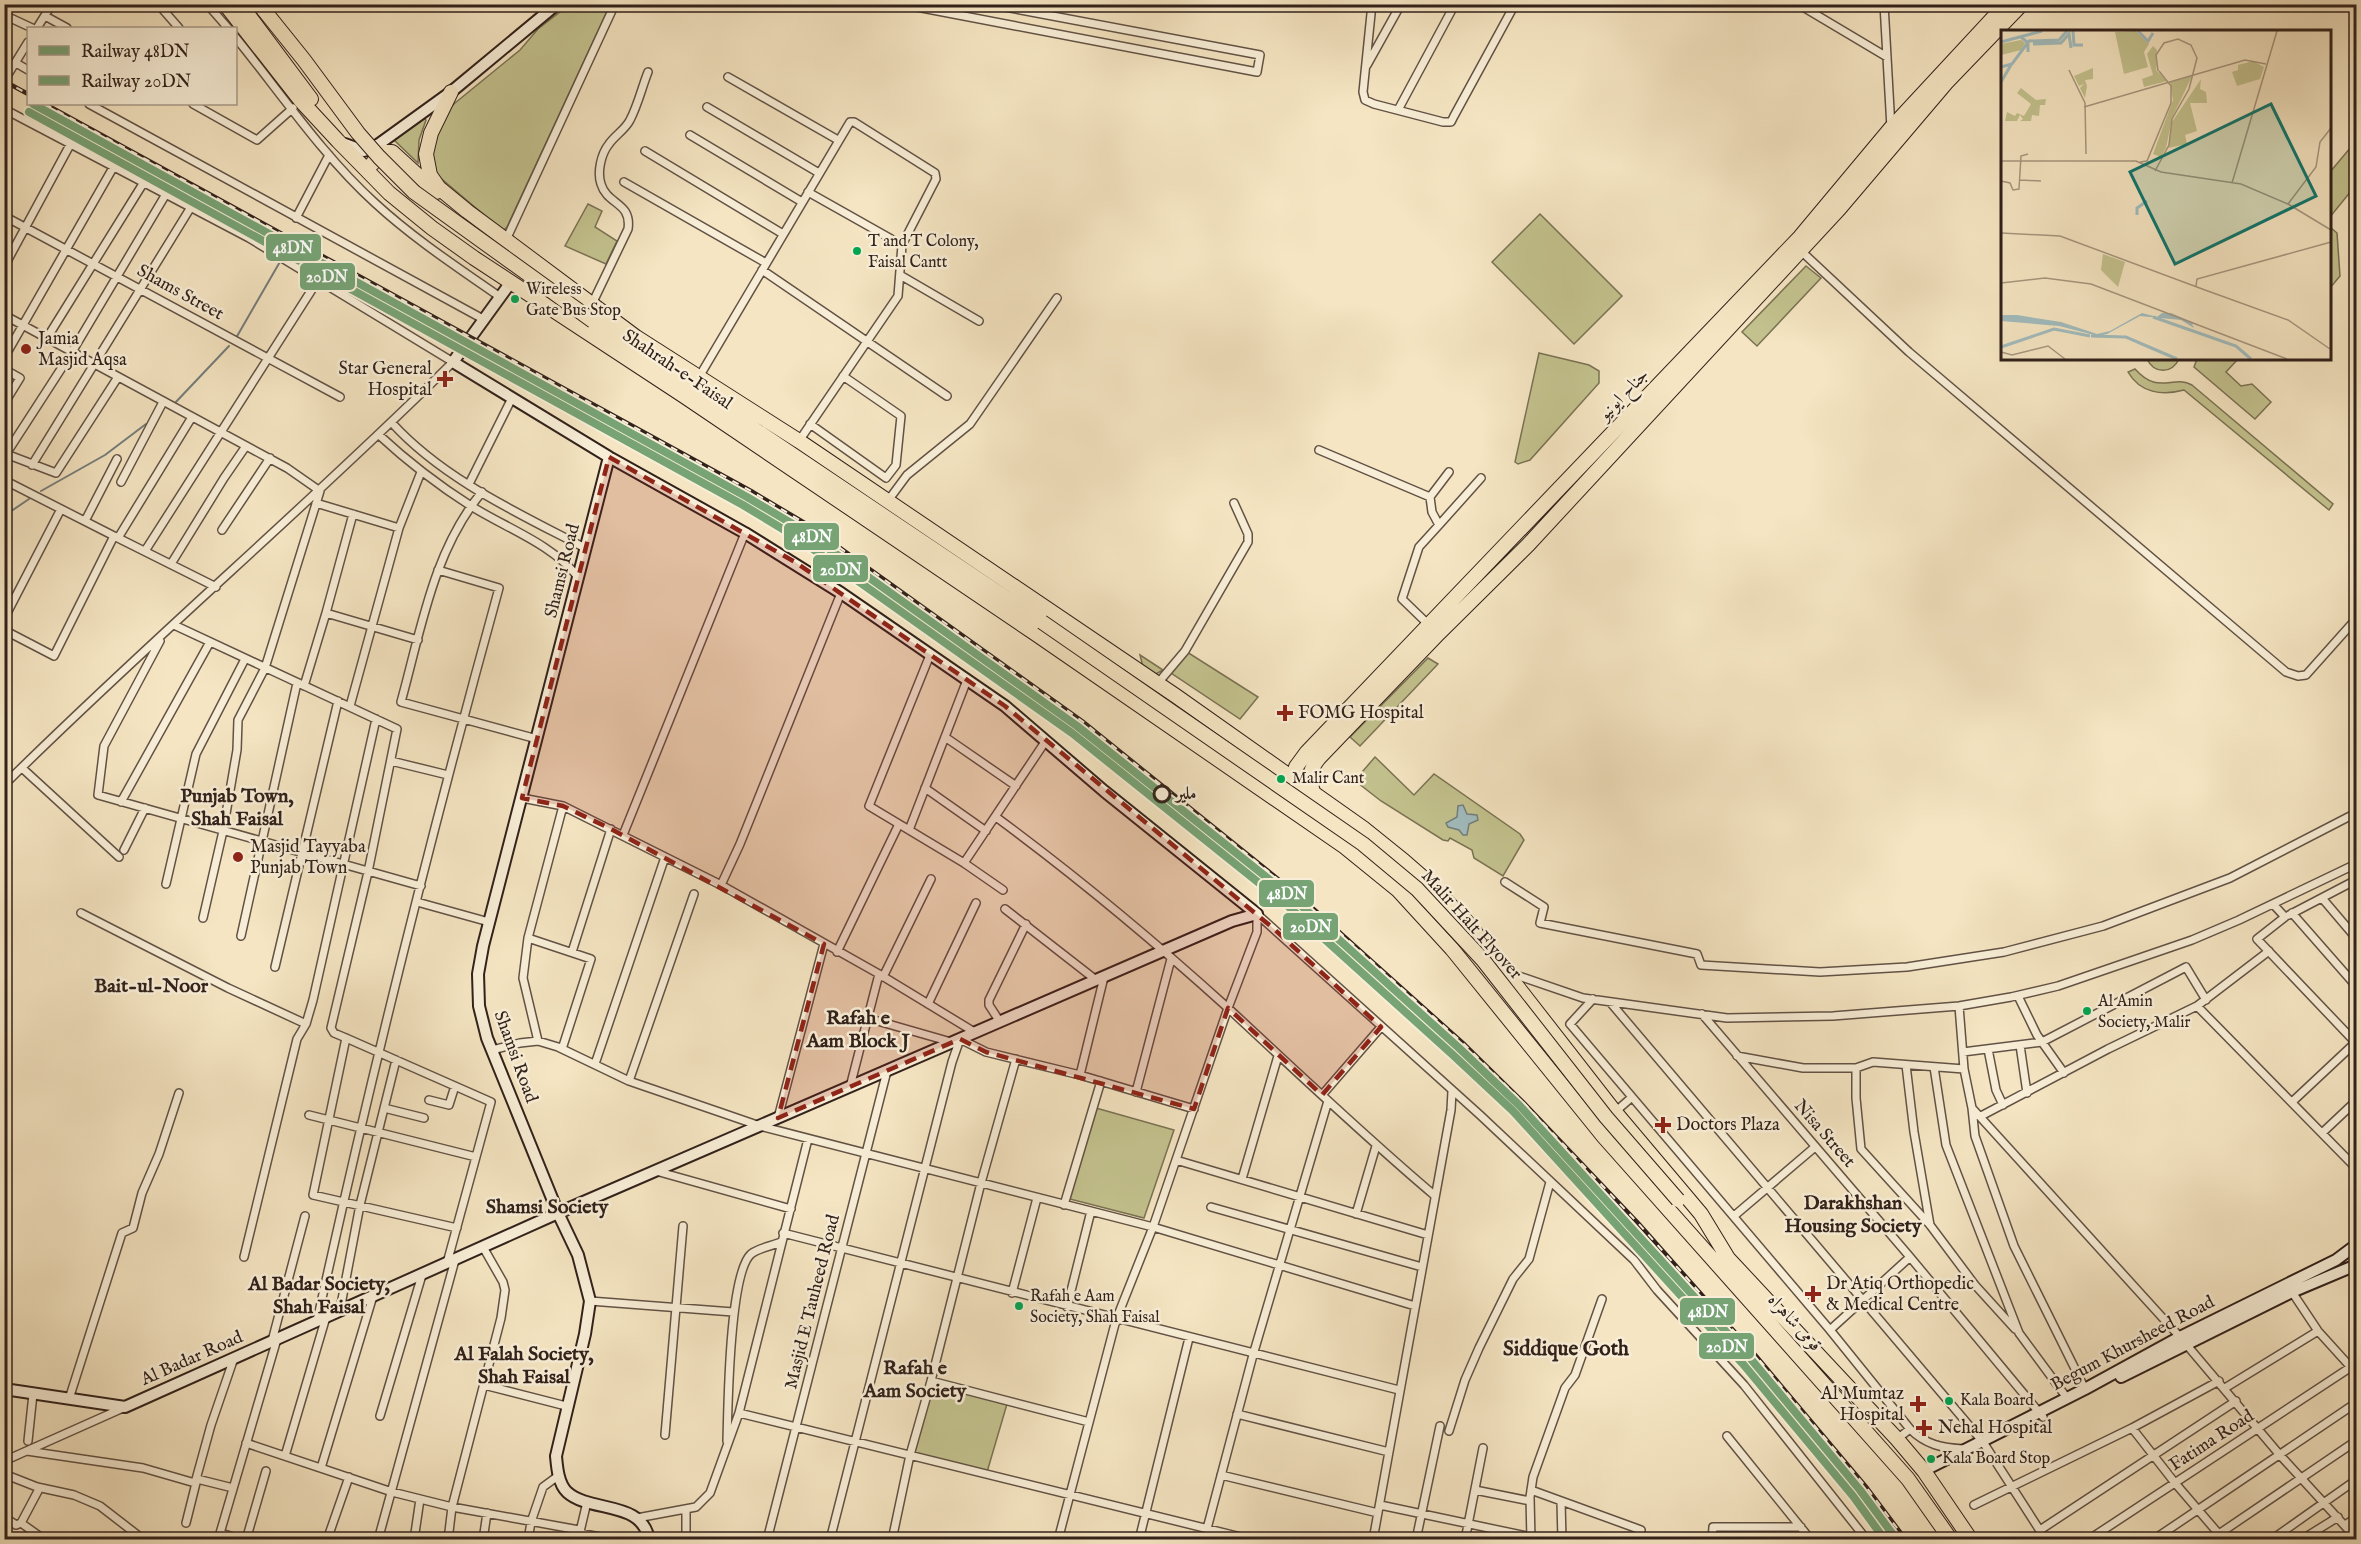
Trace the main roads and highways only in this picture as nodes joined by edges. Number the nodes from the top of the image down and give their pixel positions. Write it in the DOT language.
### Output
graph roads {
  1 [pos="225,4"];
  2 [pos="240,4"];
  3 [pos="254,4"];
  4 [pos="259,4"];
  5 [pos="2006,4"];
  6 [pos="2022,4"];
  7 [pos="274,50"];
  8 [pos="452,92"];
  9 [pos="338,141"];
  10 [pos="467,211"];
  11 [pos="432,228"];
  12 [pos="636,337"];
  13 [pos="652,359"];
  14 [pos="1436,625"];
  15 [pos="1039,628"];
  16 [pos="1246,746"];
  17 [pos="1229,767"];
  18 [pos="1292,777"];
  19 [pos="1314,794"];
  20 [pos="1300,816"];
  21 [pos="1463,918"];
  22 [pos="1439,933"];
  23 [pos="1604,1137"];
  24 [pos="1678,1200"];
  25 [pos="1729,1260"];
  26 [pos="1951,1539"];
  27 [pos="1971,1539"];
  1 -- 9 [label="highway, Shahrah-e-Faisal"];
  2 -- 7 [label="highway"];
  3 -- 7 [label="highway"];
  4 -- 13 [label="highway, Shahrah-e-Faisal, bridge"];
  5 -- 14 [label="highway, جناح ایونیو"];
  6 -- 14 [label="highway, جناح ایونیو"];
  7 -- 9 [label="highway"];
  8 -- 10 [label="highway"];
  9 -- 11 [label="highway, Shahrah-e-Faisal"];
  10 -- 11 [label="highway"];
  10 -- 12 [label="highway"];
  11 -- 15 [label="highway, Shahrah-e-Faisal"];
  12 -- 13 [label="highway"];
  12 -- 16 [label="highway"];
  13 -- 15 [label="highway, Shahrah-e-Faisal"];
  14 -- 18 [label="highway, جناح ایونیو"];
  14 -- 19 [label="highway, جناح ایونیو"];
  15 -- 17 [label="highway, Malir Halt Flyover"];
  15 -- 24 [label="highway, Malir Halt Flyover, bridge"];
  16 -- 17 [label="highway"];
  16 -- 18 [label="highway"];
  17 -- 20 [label="highway, Malir Halt Flyover"];
  18 -- 19 [label="highway"];
  18 -- 20 [label="highway"];
  19 -- 21 [label="highway"];
  20 -- 22 [label="highway, Malir Halt Flyover"];
  21 -- 22 [label="highway"];
  21 -- 25 [label="highway"];
  22 -- 23 [label="highway, Malir Halt Flyover"];
  23 -- 26 [label="highway, قومی شاہراہ"];
  24 -- 25 [label="highway, قومی شاہراہ"];
  25 -- 27 [label="highway, قومی شاہراہ"];
}
